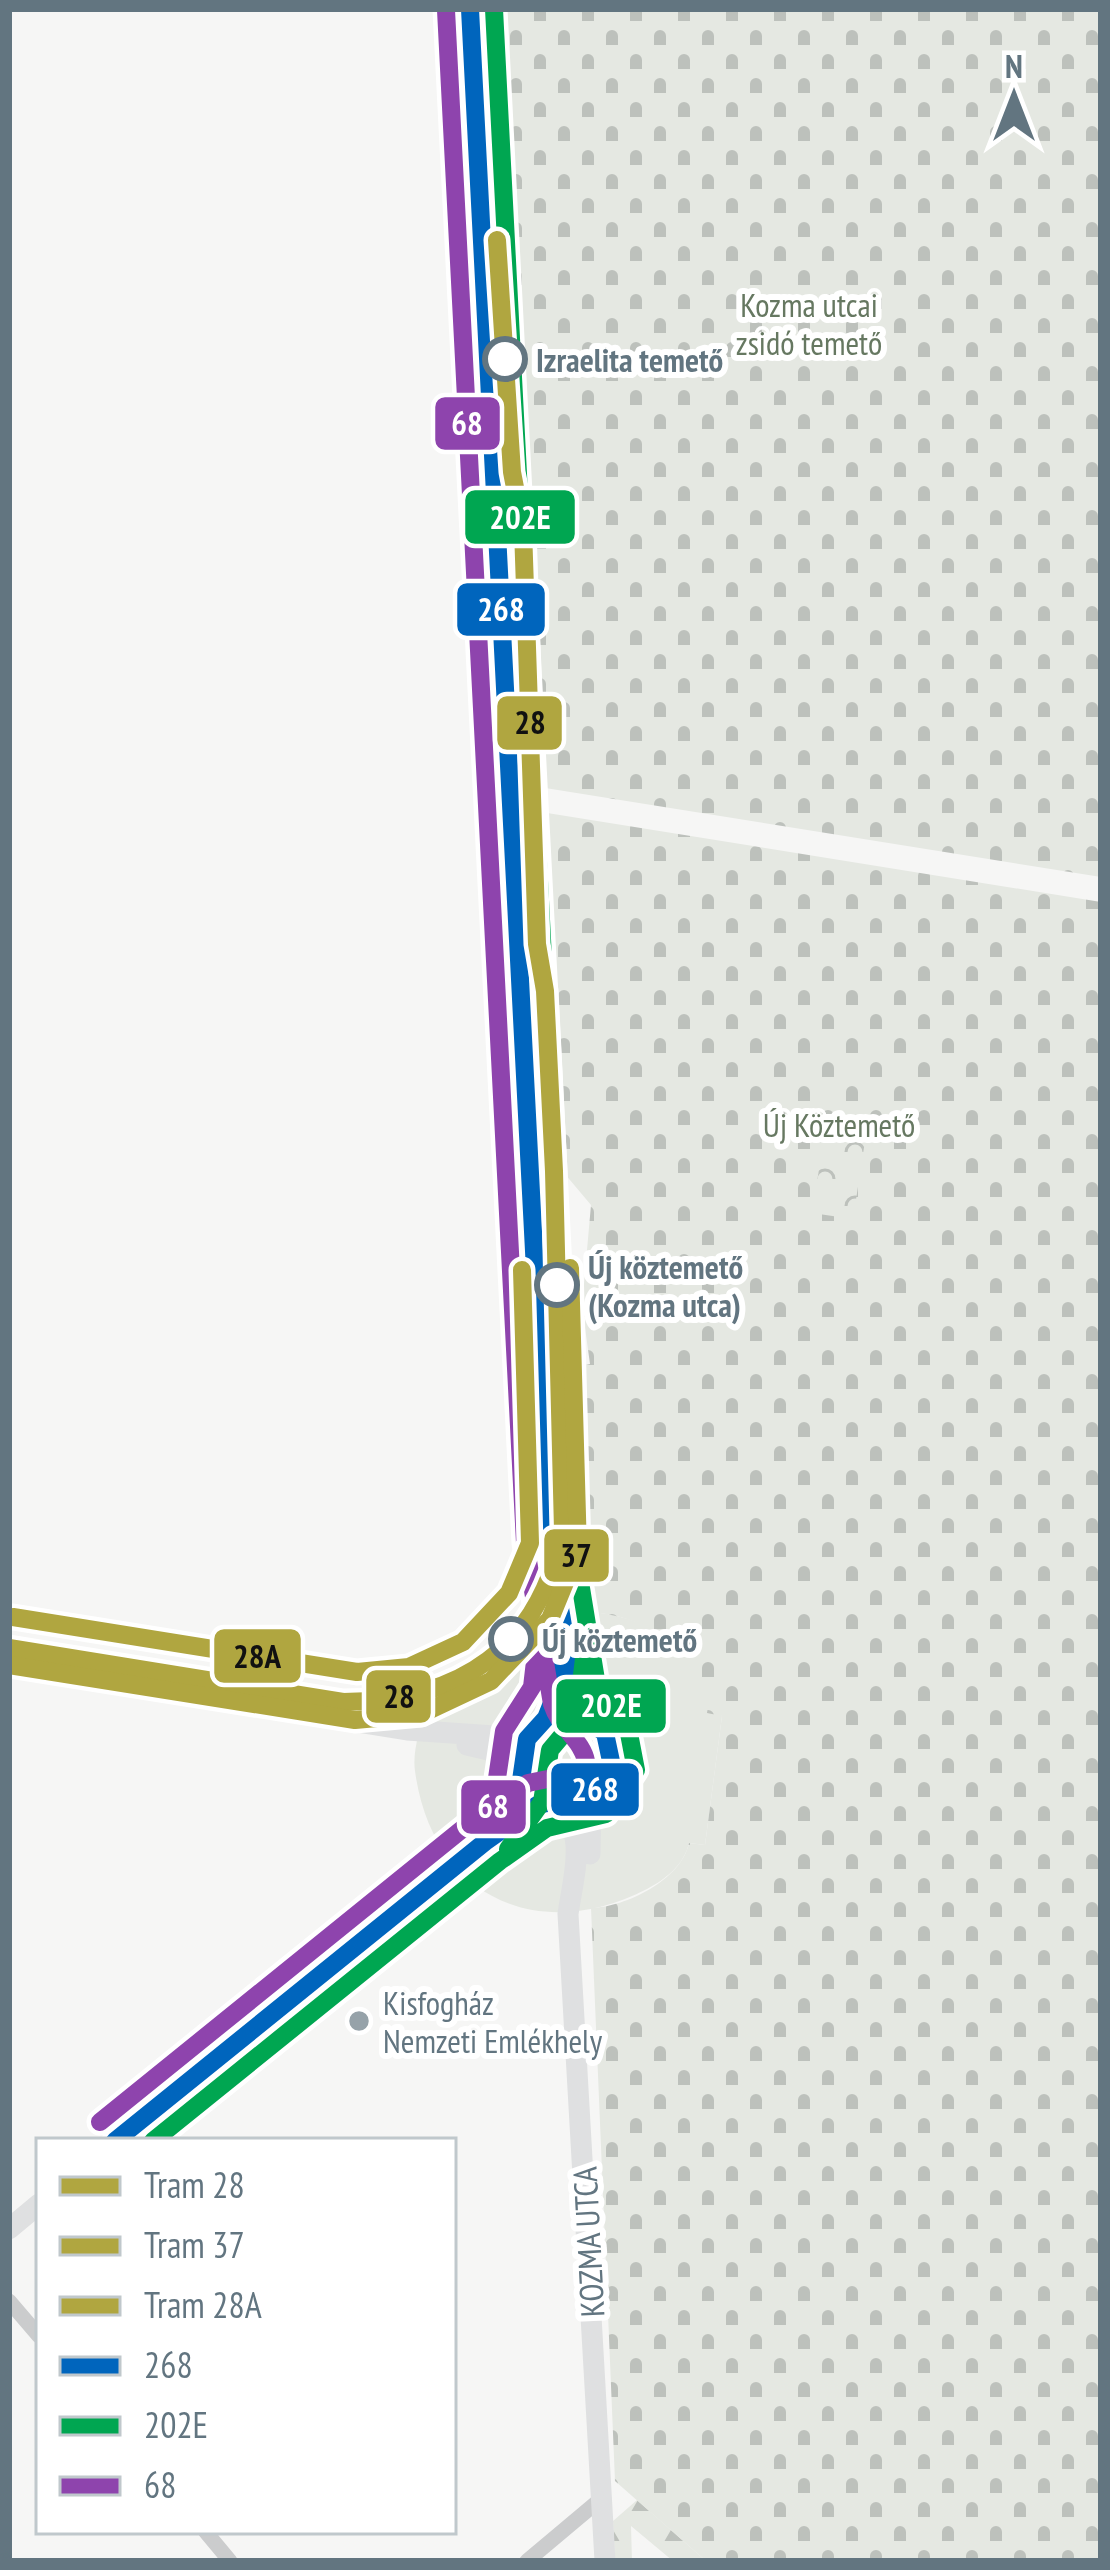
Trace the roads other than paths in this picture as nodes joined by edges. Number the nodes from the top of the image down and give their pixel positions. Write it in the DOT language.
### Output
graph roads {
  1 [pos="470,9"];
  2 [pos="562,1642"];
  3 [pos="9,1666"];
  4 [pos="581,1714"];
  5 [pos="539,1724"];
  6 [pos="426,1732"];
  7 [pos="525,1768"];
  8 [pos="591,1795"];
  9 [pos="556,1800"];
  10 [pos="485,1842"];
  11 [pos="571,1923"];
  12 [pos="120,2138"];
  13 [pos="36,2206"];
  14 [pos="9,2229"];
  15 [pos="9,2301"];
  16 [pos="36,2332"];
  17 [pos="602,2498"];
  18 [pos="208,2534"];
  19 [pos="230,2561"];
  20 [pos="527,2561"];
  21 [pos="605,2561"];
  1 -- 2 [label="street, KOZMA UTCA"];
  2 -- 4 [label="street, KOZMA UTCA"];
  2 -- 5 [label="street, KOZMA UTCA"];
  3 -- 6 [label="street"];
  4 -- 5 [label="street"];
  4 -- 8 [label="street, KOZMA UTCA"];
  5 -- 6 [label="street"];
  5 -- 7 [label="street, KOZMA UTCA"];
  6 -- 7 [label="street"];
  7 -- 9 [label="street, KOZMA UTCA"];
  7 -- 10 [label="street"];
  8 -- 9 [label="street"];
  8 -- 11 [label="street, KOZMA UTCA"];
  9 -- 10 [label="street"];
  9 -- 11 [label="street, KOZMA UTCA"];
  10 -- 12 [label="street"];
  11 -- 17 [label="street, KOZMA UTCA"];
  13 -- 14 [label="street"];
  15 -- 16 [label="street"];
  17 -- 20 [label="street"];
  17 -- 21 [label="street, KOZMA UTCA"];
  18 -- 19 [label="street"];
}
